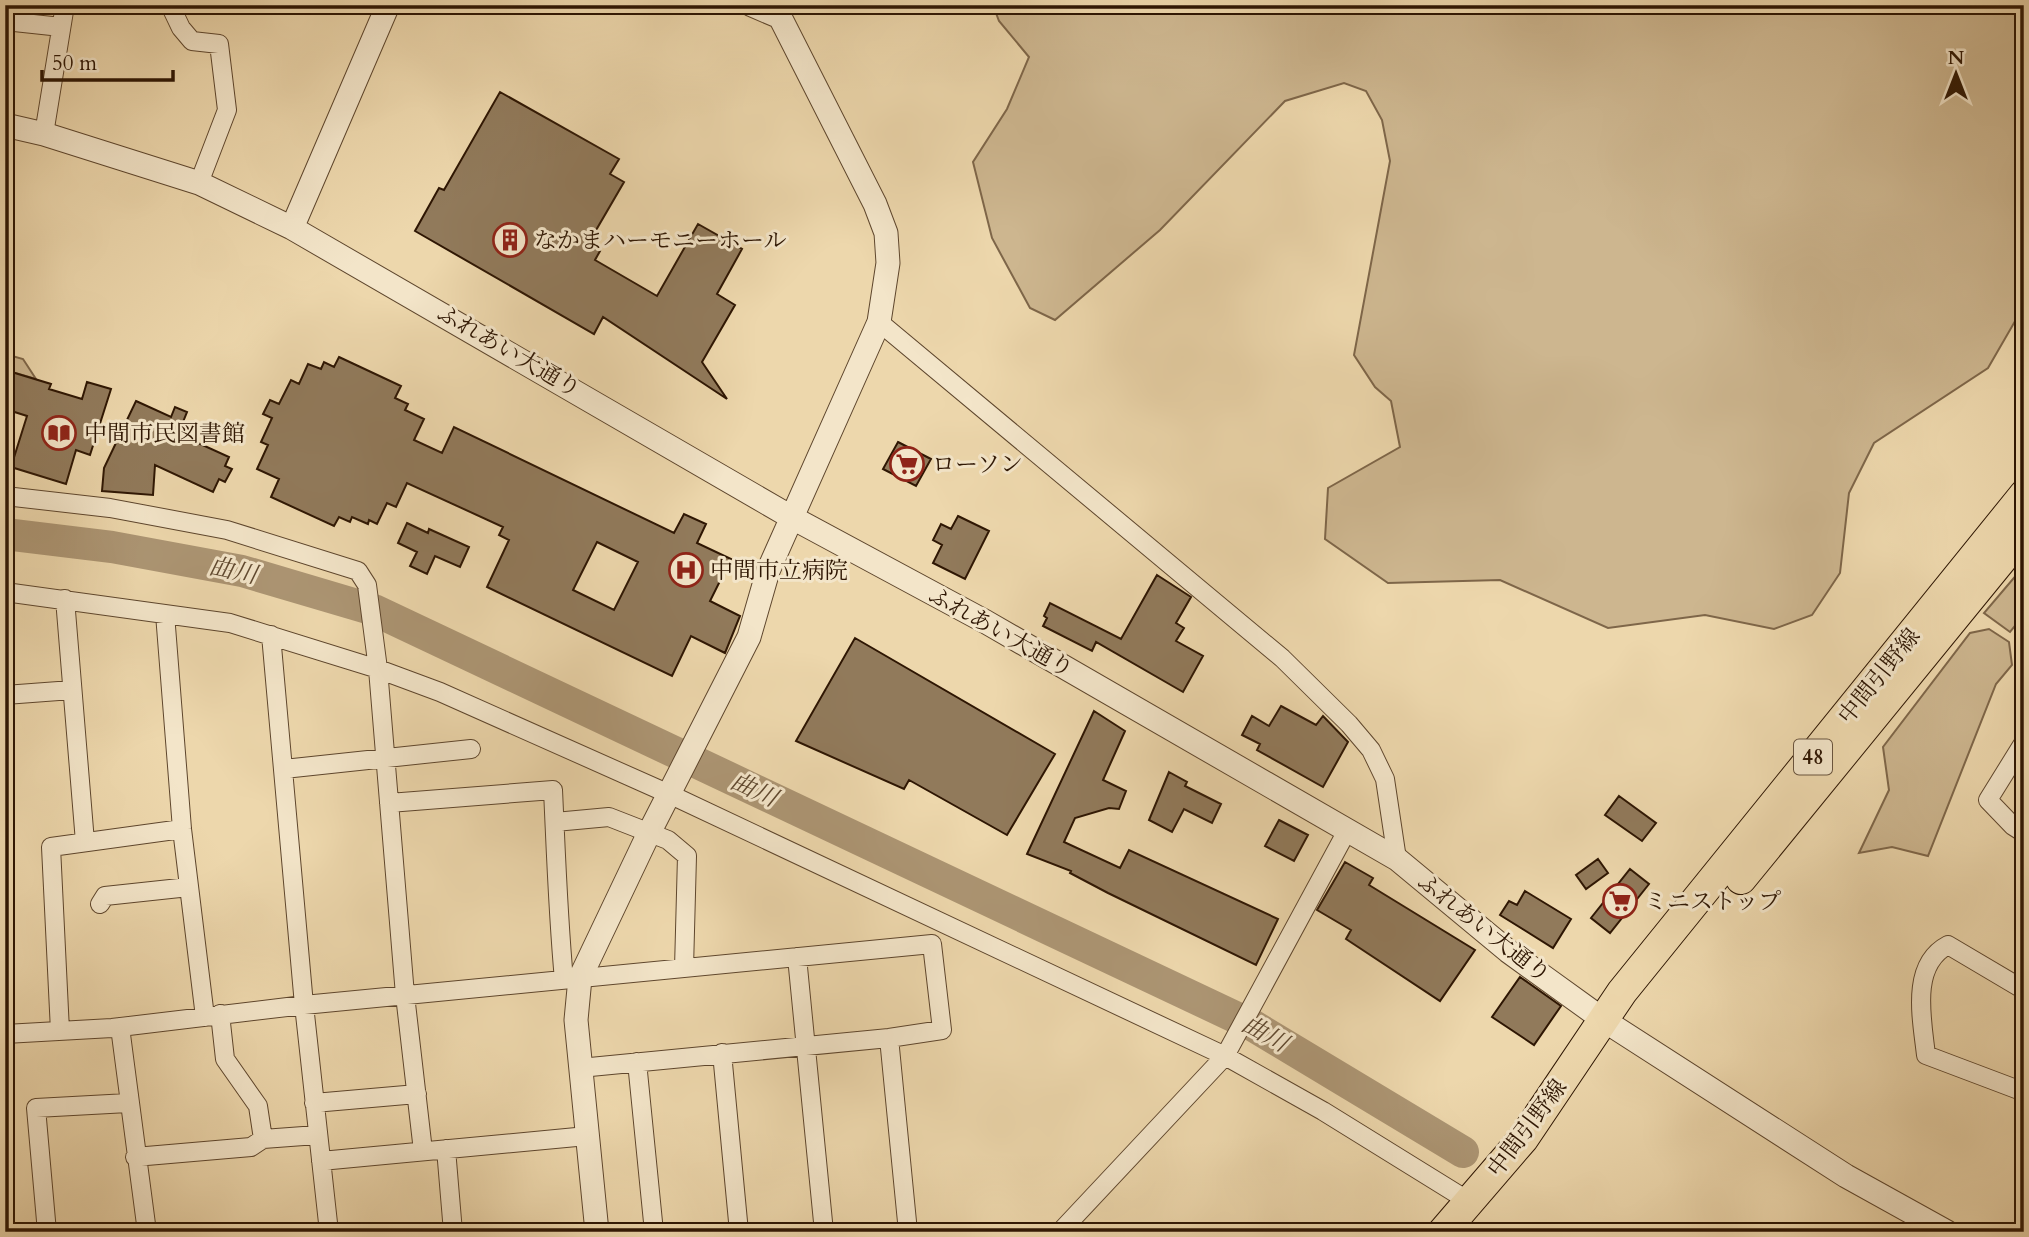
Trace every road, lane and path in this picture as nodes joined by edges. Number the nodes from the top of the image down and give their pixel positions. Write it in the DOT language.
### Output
graph roads {
  1 [pos="65,5"];
  2 [pos="170,5"];
  3 [pos="388,5"];
  4 [pos="752,5"];
  5 [pos="784,11"];
  6 [pos="5,21"];
  7 [pos="61,27"];
  8 [pos="5,125"];
  9 [pos="44,134"];
  10 [pos="199,183"];
  11 [pos="292,228"];
  12 [pos="878,321"];
  13 [pos="2024,495"];
  14 [pos="5,496"];
  15 [pos="791,517"];
  16 [pos="2024,532"];
  17 [pos="5,592"];
  18 [pos="65,600"];
  19 [pos="165,614"];
  20 [pos="271,635"];
  21 [pos="377,664"];
  22 [pos="72,690"];
  23 [pos="5,695"];
  24 [pos="2024,742"];
  25 [pos="471,749"];
  26 [pos="386,759"];
  27 [pos="284,769"];
  28 [pos="672,788"];
  29 [pos="389,803"];
  30 [pos="555,822"];
  31 [pos="182,829"];
  32 [pos="1348,829"];
  33 [pos="649,833"];
  34 [pos="2024,833"];
  35 [pos="85,842"];
  36 [pos="1397,859"];
  37 [pos="189,887"];
  38 [pos="100,904"];
  39 [pos="797,957"];
  40 [pos="684,968"];
  41 [pos="572,979"];
  42 [pos="2024,990"];
  43 [pos="405,995"];
  44 [pos="304,1005"];
  45 [pos="212,1015"];
  46 [pos="1605,1021"];
  47 [pos="120,1027"];
  48 [pos="60,1031"];
  49 [pos="5,1034"];
  50 [pos="890,1038"];
  51 [pos="806,1046"];
  52 [pos="1230,1049"];
  53 [pos="722,1054"];
  54 [pos="638,1062"];
  55 [pos="580,1068"];
  56 [pos="2024,1092"];
  57 [pos="417,1094"];
  58 [pos="128,1103"];
  59 [pos="314,1103"];
  60 [pos="2024,1124"];
  61 [pos="2024,1132"];
  62 [pos="317,1135"];
  63 [pos="587,1136"];
  64 [pos="263,1139"];
  65 [pos="446,1149"];
  66 [pos="423,1151"];
  67 [pos="135,1157"];
  68 [pos="321,1161"];
  69 [pos="1473,1198"];
  70 [pos="47,1232"];
  71 [pos="147,1232"];
  72 [pos="329,1232"];
  73 [pos="453,1232"];
  74 [pos="597,1232"];
  75 [pos="654,1232"];
  76 [pos="739,1232"];
  77 [pos="824,1232"];
  78 [pos="908,1232"];
  79 [pos="1060,1232"];
  80 [pos="1443,1232"];
  81 [pos="1947,1232"];
  1 -- 7 [label="street"];
  2 -- 10 [label="street"];
  3 -- 11 [label="street"];
  4 -- 5 [label="street"];
  5 -- 12 [label="street"];
  6 -- 7 [label="street"];
  7 -- 9 [label="street"];
  8 -- 9 [label="street, ふれあい大通り"];
  9 -- 10 [label="street, ふれあい大通り"];
  10 -- 11 [label="street, ふれあい大通り"];
  11 -- 15 [label="street, ふれあい大通り"];
  12 -- 15 [label="street"];
  12 -- 36 [label="street"];
  13 -- 46 [label="main road, 中間引野線 / 48"];
  14 -- 21 [label="street"];
  15 -- 28 [label="street"];
  15 -- 32 [label="street, ふれあい大通り"];
  16 -- 46 [label="main road, 中間引野線 / 48"];
  17 -- 18 [label="street"];
  18 -- 19 [label="street"];
  18 -- 22 [label="street"];
  19 -- 20 [label="street"];
  19 -- 31 [label="street"];
  20 -- 21 [label="street"];
  20 -- 27 [label="street"];
  21 -- 26 [label="street"];
  21 -- 28 [label="street"];
  22 -- 23 [label="street"];
  22 -- 35 [label="street"];
  24 -- 34 [label="street"];
  25 -- 26 [label="street"];
  26 -- 27 [label="street"];
  26 -- 29 [label="street"];
  27 -- 44 [label="street"];
  28 -- 33 [label="street"];
  28 -- 52 [label="street"];
  29 -- 30 [label="street"];
  29 -- 43 [label="street"];
  30 -- 33 [label="street"];
  30 -- 41 [label="street"];
  31 -- 35 [label="street"];
  31 -- 37 [label="street"];
  32 -- 36 [label="street, ふれあい大通り"];
  32 -- 52 [label="street"];
  33 -- 40 [label="street"];
  33 -- 41 [label="street"];
  35 -- 48 [label="street"];
  36 -- 46 [label="street, ふれあい大通り"];
  37 -- 38 [label="street"];
  37 -- 45 [label="street"];
  39 -- 40 [label="street"];
  39 -- 50 [label="street"];
  39 -- 51 [label="street"];
  40 -- 41 [label="street"];
  41 -- 43 [label="street"];
  41 -- 55 [label="street"];
  42 -- 56 [label="street"];
  43 -- 44 [label="street"];
  43 -- 57 [label="street"];
  44 -- 45 [label="street"];
  44 -- 59 [label="street"];
  45 -- 47 [label="street"];
  45 -- 64 [label="street"];
  46 -- 69 [label="main road, 中間引野線 / 48"];
  46 -- 81 [label="street, ふれあい大通り"];
  47 -- 48 [label="street"];
  47 -- 58 [label="street"];
  48 -- 49 [label="street"];
  50 -- 51 [label="street"];
  50 -- 78 [label="street"];
  51 -- 53 [label="street"];
  51 -- 77 [label="street"];
  52 -- 69 [label="street"];
  52 -- 79 [label="street"];
  53 -- 54 [label="street"];
  53 -- 76 [label="street"];
  54 -- 55 [label="street"];
  54 -- 75 [label="street"];
  55 -- 63 [label="street"];
  57 -- 59 [label="street"];
  57 -- 66 [label="street"];
  58 -- 67 [label="street"];
  58 -- 70 [label="street"];
  59 -- 62 [label="street"];
  60 -- 61 [label="street"];
  62 -- 64 [label="street"];
  62 -- 68 [label="street"];
  63 -- 65 [label="street"];
  63 -- 74 [label="street"];
  64 -- 67 [label="street"];
  65 -- 66 [label="street"];
  65 -- 73 [label="street"];
  66 -- 68 [label="street"];
  67 -- 71 [label="street"];
  68 -- 72 [label="street"];
  69 -- 80 [label="main road, 中間引野線 / 48"];
}
